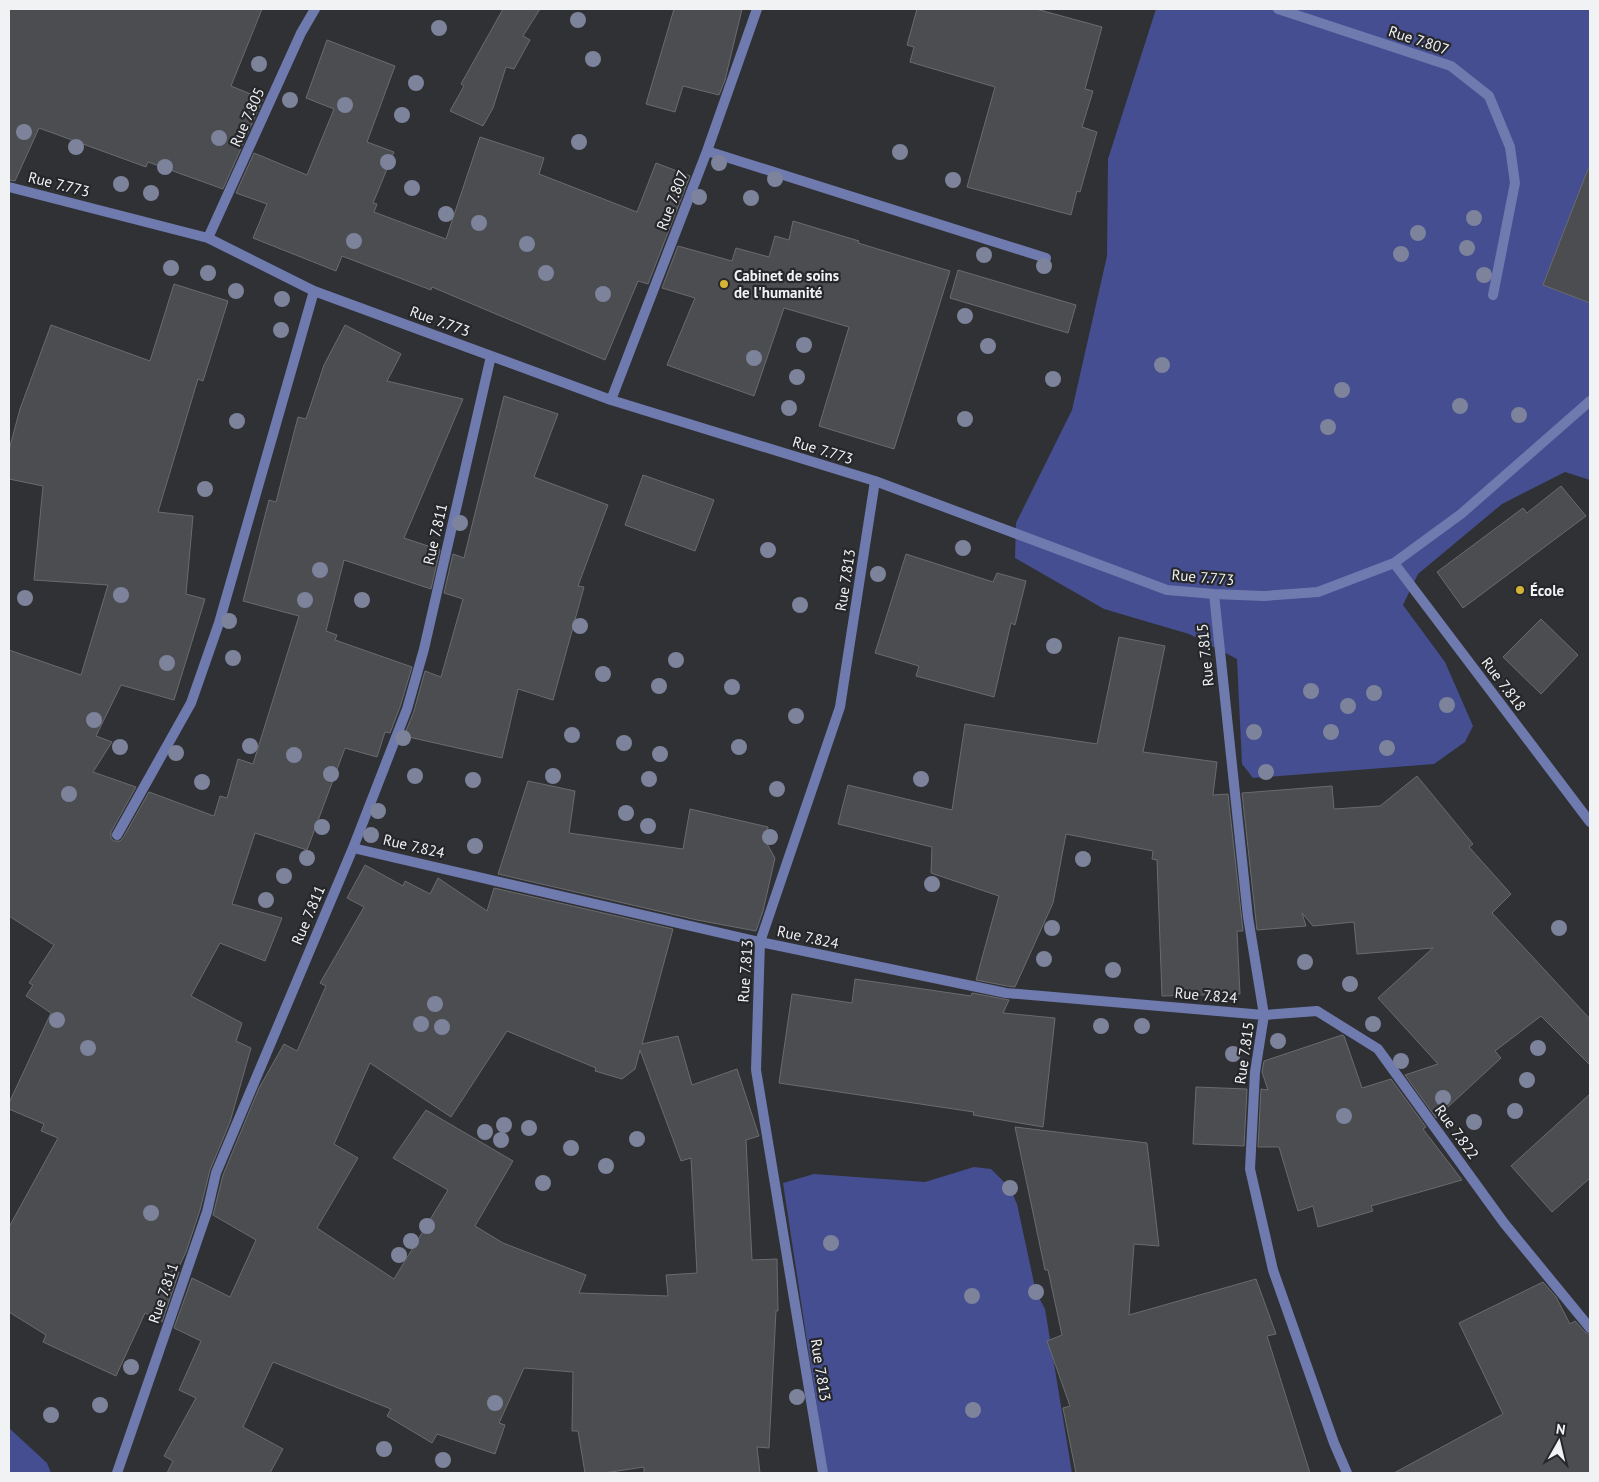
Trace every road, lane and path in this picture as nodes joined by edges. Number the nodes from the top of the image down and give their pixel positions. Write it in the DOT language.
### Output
graph roads {
  1 [pos="314,9"];
  2 [pos="757,9"];
  3 [pos="1278,9"];
  4 [pos="707,151"];
  5 [pos="9,187"];
  6 [pos="208,238"];
  7 [pos="1046,258"];
  8 [pos="314,291"];
  9 [pos="1493,295"];
  10 [pos="491,356"];
  11 [pos="611,400"];
  12 [pos="1590,401"];
  13 [pos="875,481"];
  14 [pos="1394,563"];
  15 [pos="1214,594"];
  16 [pos="1590,821"];
  17 [pos="117,835"];
  18 [pos="353,848"];
  19 [pos="760,942"];
  20 [pos="1264,1015"];
  21 [pos="1590,1328"];
  22 [pos="117,1473"];
  23 [pos="823,1473"];
  24 [pos="1347,1473"];
  1 -- 6 [label="street, Rue 7.805"];
  2 -- 4 [label="street, Rue 7.807"];
  3 -- 9 [label="street, Rue 7.807"];
  4 -- 7 [label="street"];
  4 -- 11 [label="street, Rue 7.807"];
  5 -- 6 [label="street, Rue 7.773"];
  6 -- 8 [label="street, Rue 7.773"];
  8 -- 10 [label="street, Rue 7.773"];
  8 -- 17 [label="street"];
  10 -- 11 [label="street, Rue 7.773"];
  10 -- 18 [label="street, Rue 7.811"];
  11 -- 13 [label="street, Rue 7.773"];
  12 -- 14 [label="street, Rue 7.773"];
  13 -- 15 [label="street, Rue 7.773"];
  13 -- 19 [label="street, Rue 7.813"];
  14 -- 15 [label="street, Rue 7.773"];
  14 -- 16 [label="street, Rue 7.818"];
  15 -- 20 [label="street, Rue 7.815"];
  18 -- 19 [label="street, Rue 7.824"];
  18 -- 22 [label="street, Rue 7.811"];
  19 -- 20 [label="street, Rue 7.824"];
  19 -- 23 [label="street, Rue 7.813"];
  20 -- 21 [label="street, Rue 7.822"];
  20 -- 24 [label="street, Rue 7.815"];
}
